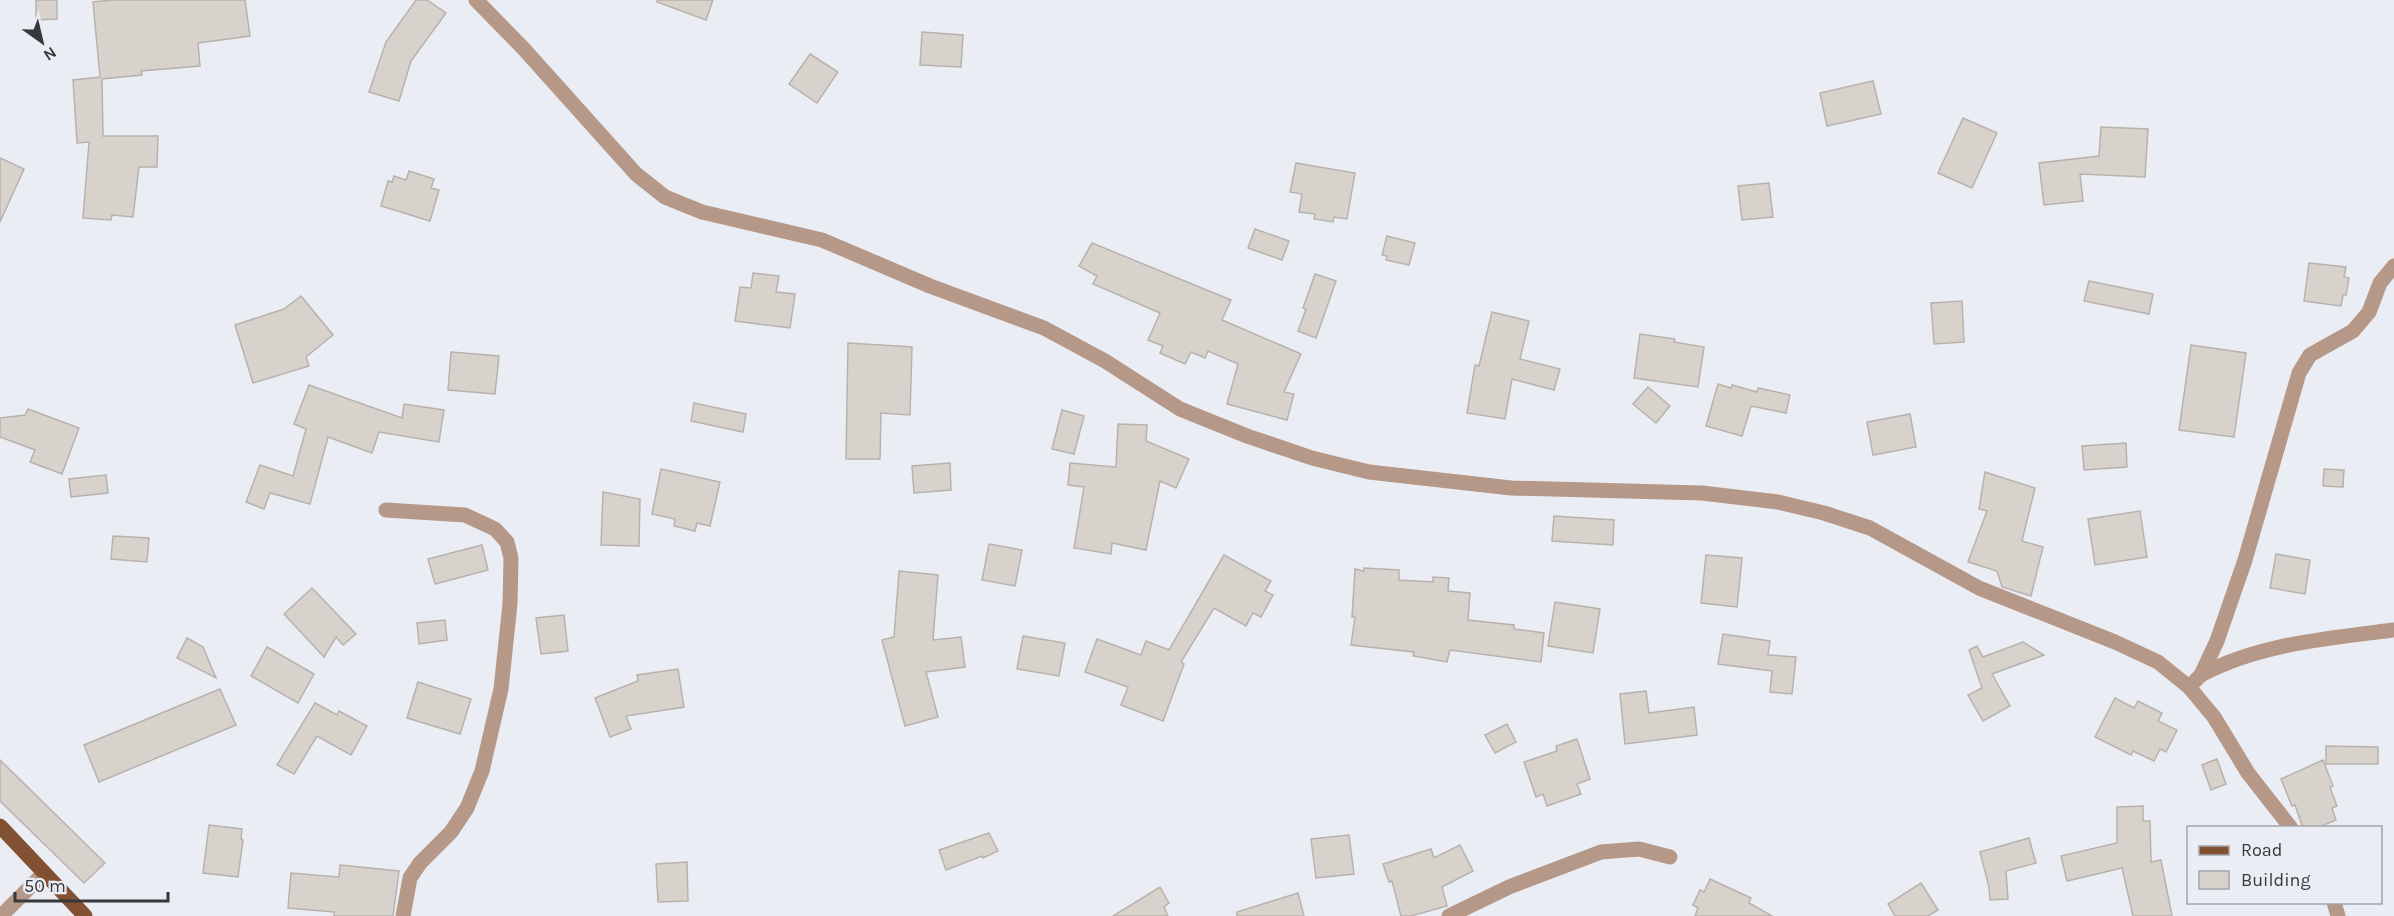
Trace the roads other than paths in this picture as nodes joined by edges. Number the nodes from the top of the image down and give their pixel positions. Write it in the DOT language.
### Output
graph roads {
  1 [pos="476,0"];
  2 [pos="2394,266"];
  3 [pos="386,510"];
  4 [pos="2394,630"];
  5 [pos="2201,675"];
  6 [pos="2189,687"];
  7 [pos="0,826"];
  8 [pos="2289,826"];
  9 [pos="1670,857"];
  10 [pos="44,873"];
  11 [pos="2,916"];
  12 [pos="85,916"];
  13 [pos="403,916"];
  14 [pos="1449,916"];
  1 -- 6 [label="street"];
  2 -- 5 [label="street"];
  3 -- 13 [label="street"];
  4 -- 5 [label="street"];
  5 -- 6 [label="street"];
  6 -- 8 [label="street"];
  7 -- 10 [label="main road"];
  9 -- 14 [label="street"];
  10 -- 11 [label="street"];
  10 -- 12 [label="main road"];
}
